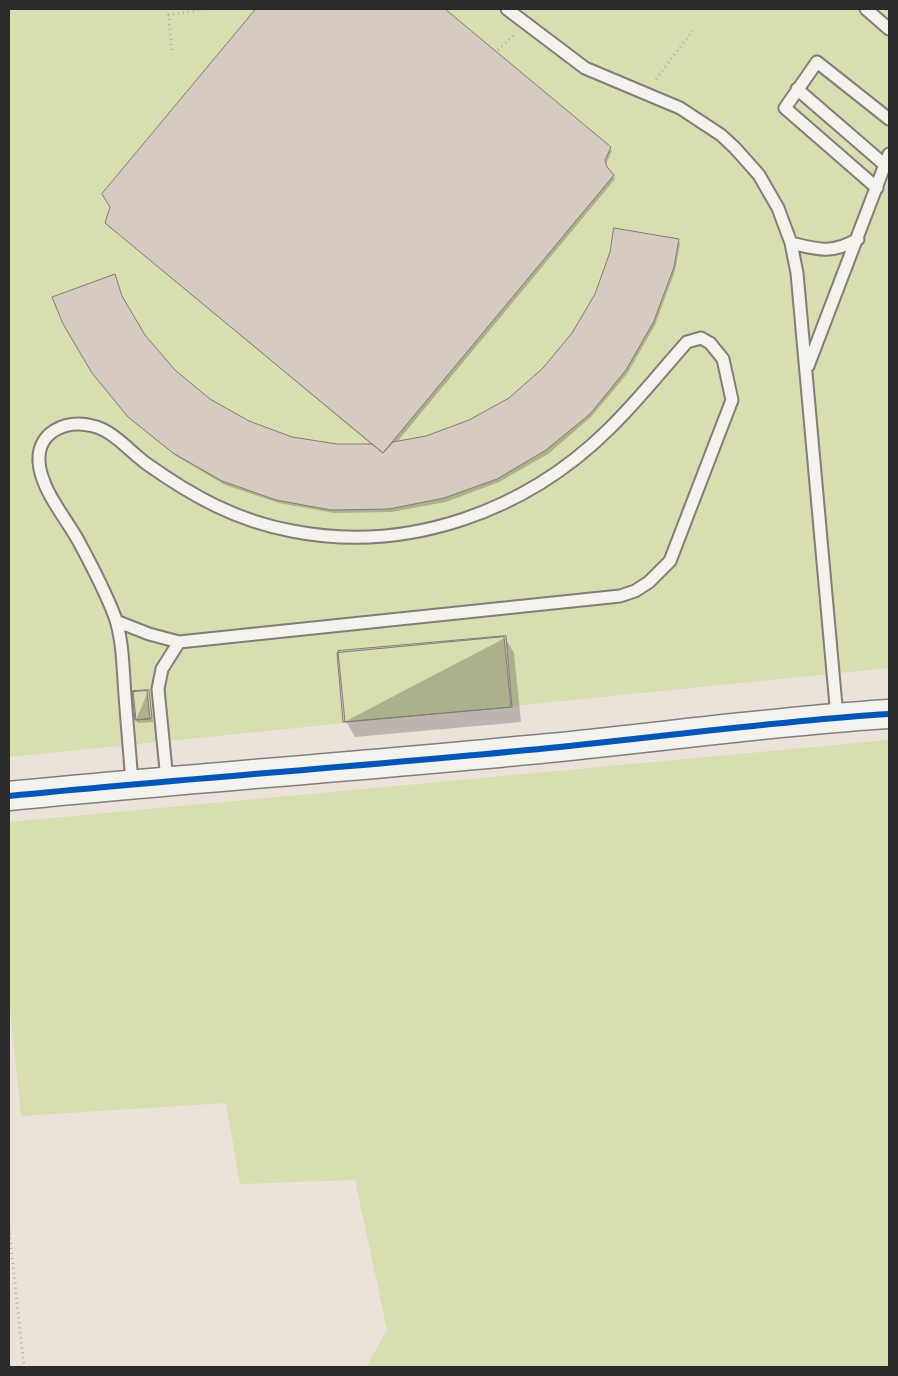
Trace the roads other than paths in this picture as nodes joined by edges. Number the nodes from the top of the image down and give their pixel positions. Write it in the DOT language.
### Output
graph roads {
  1 [pos="506,9"];
  2 [pos="866,9"];
  3 [pos="889,29"];
  4 [pos="797,90"];
  5 [pos="889,119"];
  6 [pos="889,154"];
  7 [pos="885,165"];
  8 [pos="877,188"];
  9 [pos="858,239"];
  10 [pos="791,243"];
  11 [pos="806,370"];
  12 [pos="116,621"];
  13 [pos="179,642"];
  14 [pos="889,714"];
  15 [pos="837,717"];
  16 [pos="167,780"];
  17 [pos="132,784"];
  18 [pos="9,796"];
  1 -- 10 [label="lane"];
  2 -- 3 [label="lane"];
  4 -- 5 [label="lane"];
  4 -- 7 [label="lane"];
  4 -- 8 [label="lane"];
  6 -- 7 [label="lane"];
  7 -- 8 [label="lane"];
  8 -- 9 [label="lane"];
  9 -- 10 [label="lane"];
  9 -- 11 [label="lane"];
  10 -- 11 [label="lane"];
  11 -- 15 [label="lane"];
  12 -- 13 [label="lane"];
  12 -- 13 [label="lane"];
  12 -- 17 [label="lane"];
  13 -- 16 [label="lane"];
  14 -- 15 [label="street"];
  15 -- 16 [label="street"];
  16 -- 17 [label="street"];
  17 -- 18 [label="street"];
}
